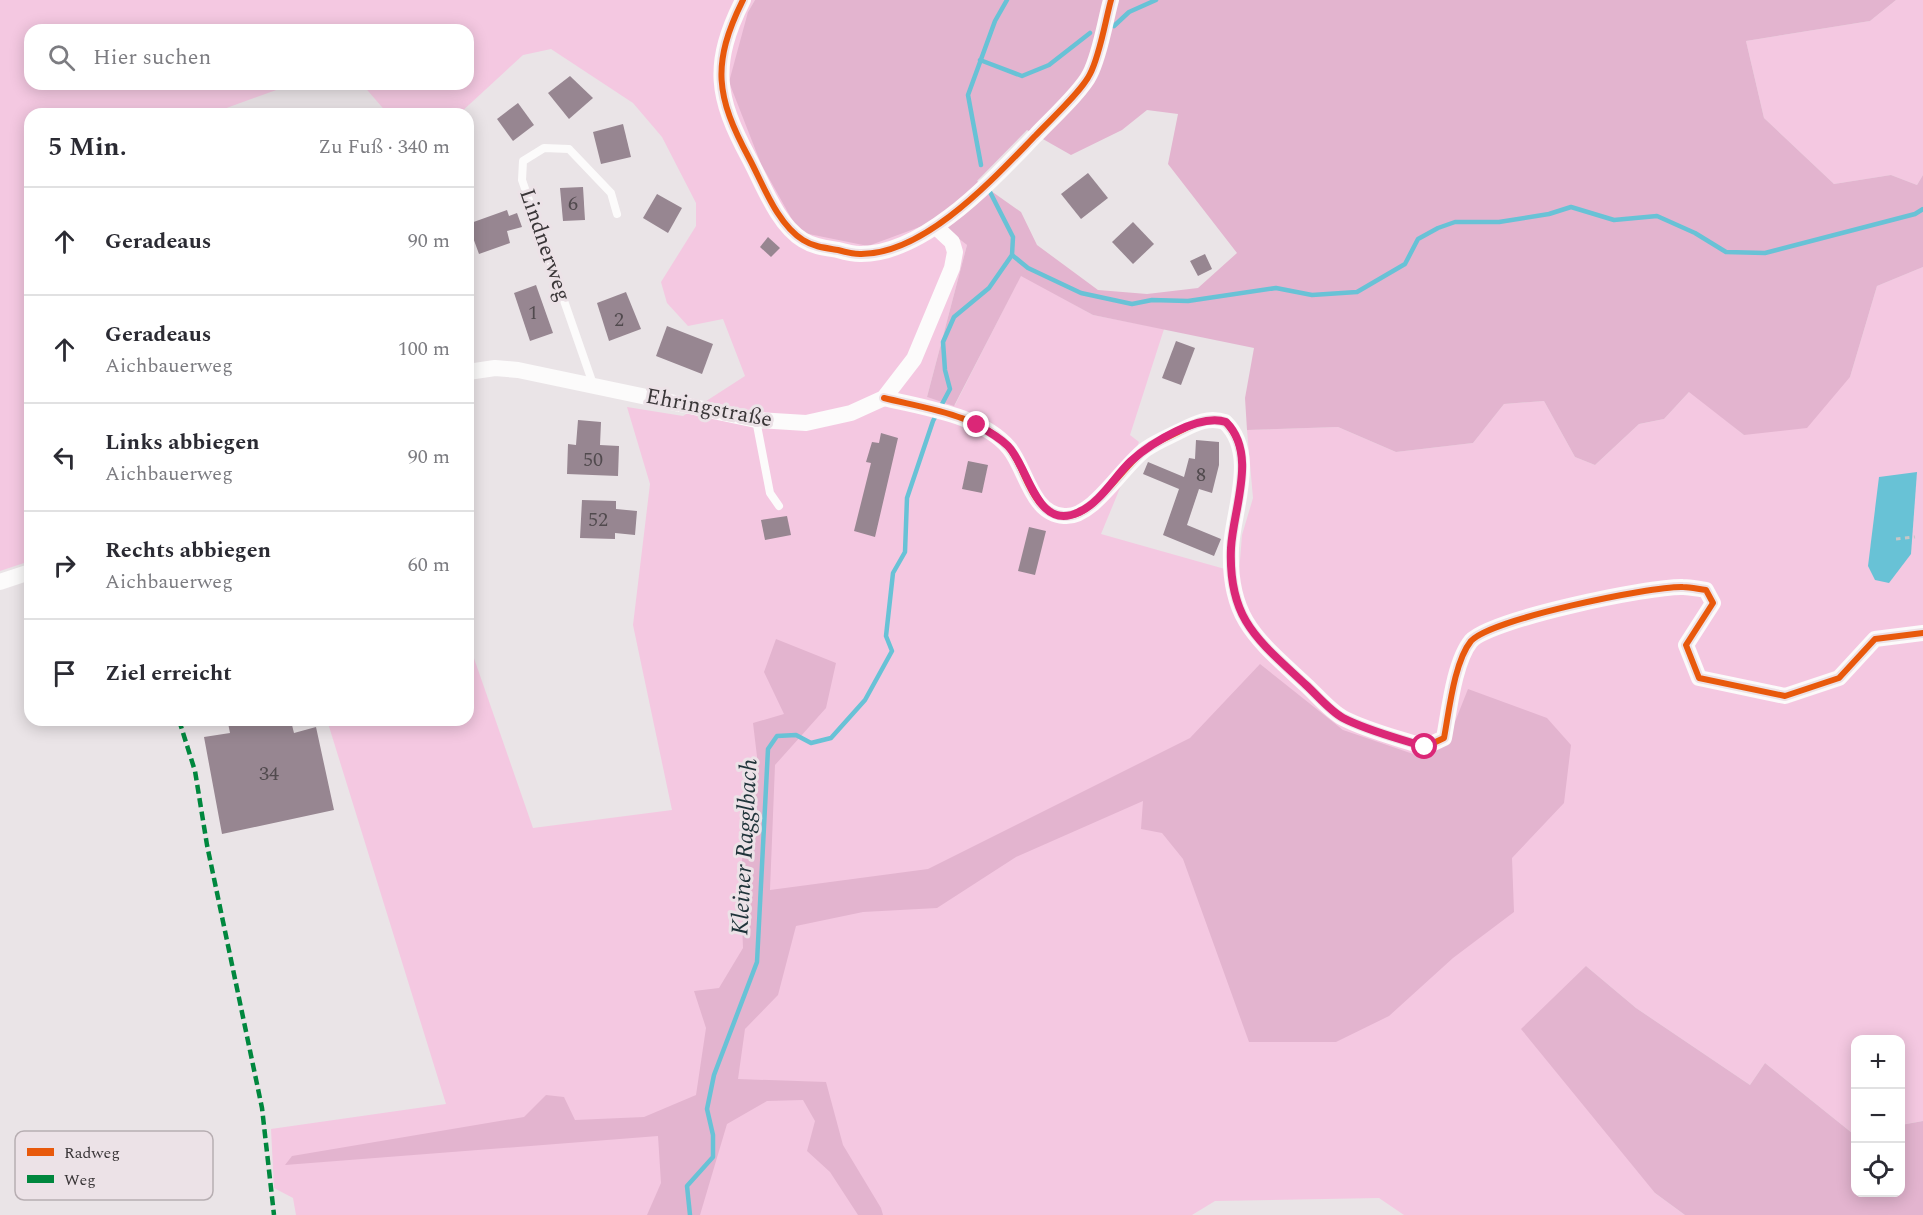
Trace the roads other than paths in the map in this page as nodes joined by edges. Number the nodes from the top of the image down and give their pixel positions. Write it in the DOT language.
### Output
graph roads {
  1 [pos="743,0"];
  2 [pos="1111,0"];
  3 [pos="617,214"];
  4 [pos="936,227"];
  5 [pos="474,371"];
  6 [pos="593,384"];
  7 [pos="884,398"];
  8 [pos="756,420"];
  9 [pos="779,506"];
  10 [pos="24,574"];
  11 [pos="0,582"];
  12 [pos="1923,633"];
  1 -- 4 [label="street"];
  2 -- 4 [label="street"];
  3 -- 6 [label="lane, Lindnerweg"];
  4 -- 7 [label="street"];
  5 -- 6 [label="street, Ehringstraße"];
  6 -- 8 [label="street, Ehringstraße"];
  7 -- 8 [label="street, Ehringstraße"];
  7 -- 12 [label="street"];
  8 -- 9 [label="lane"];
  10 -- 11 [label="street"];
}
